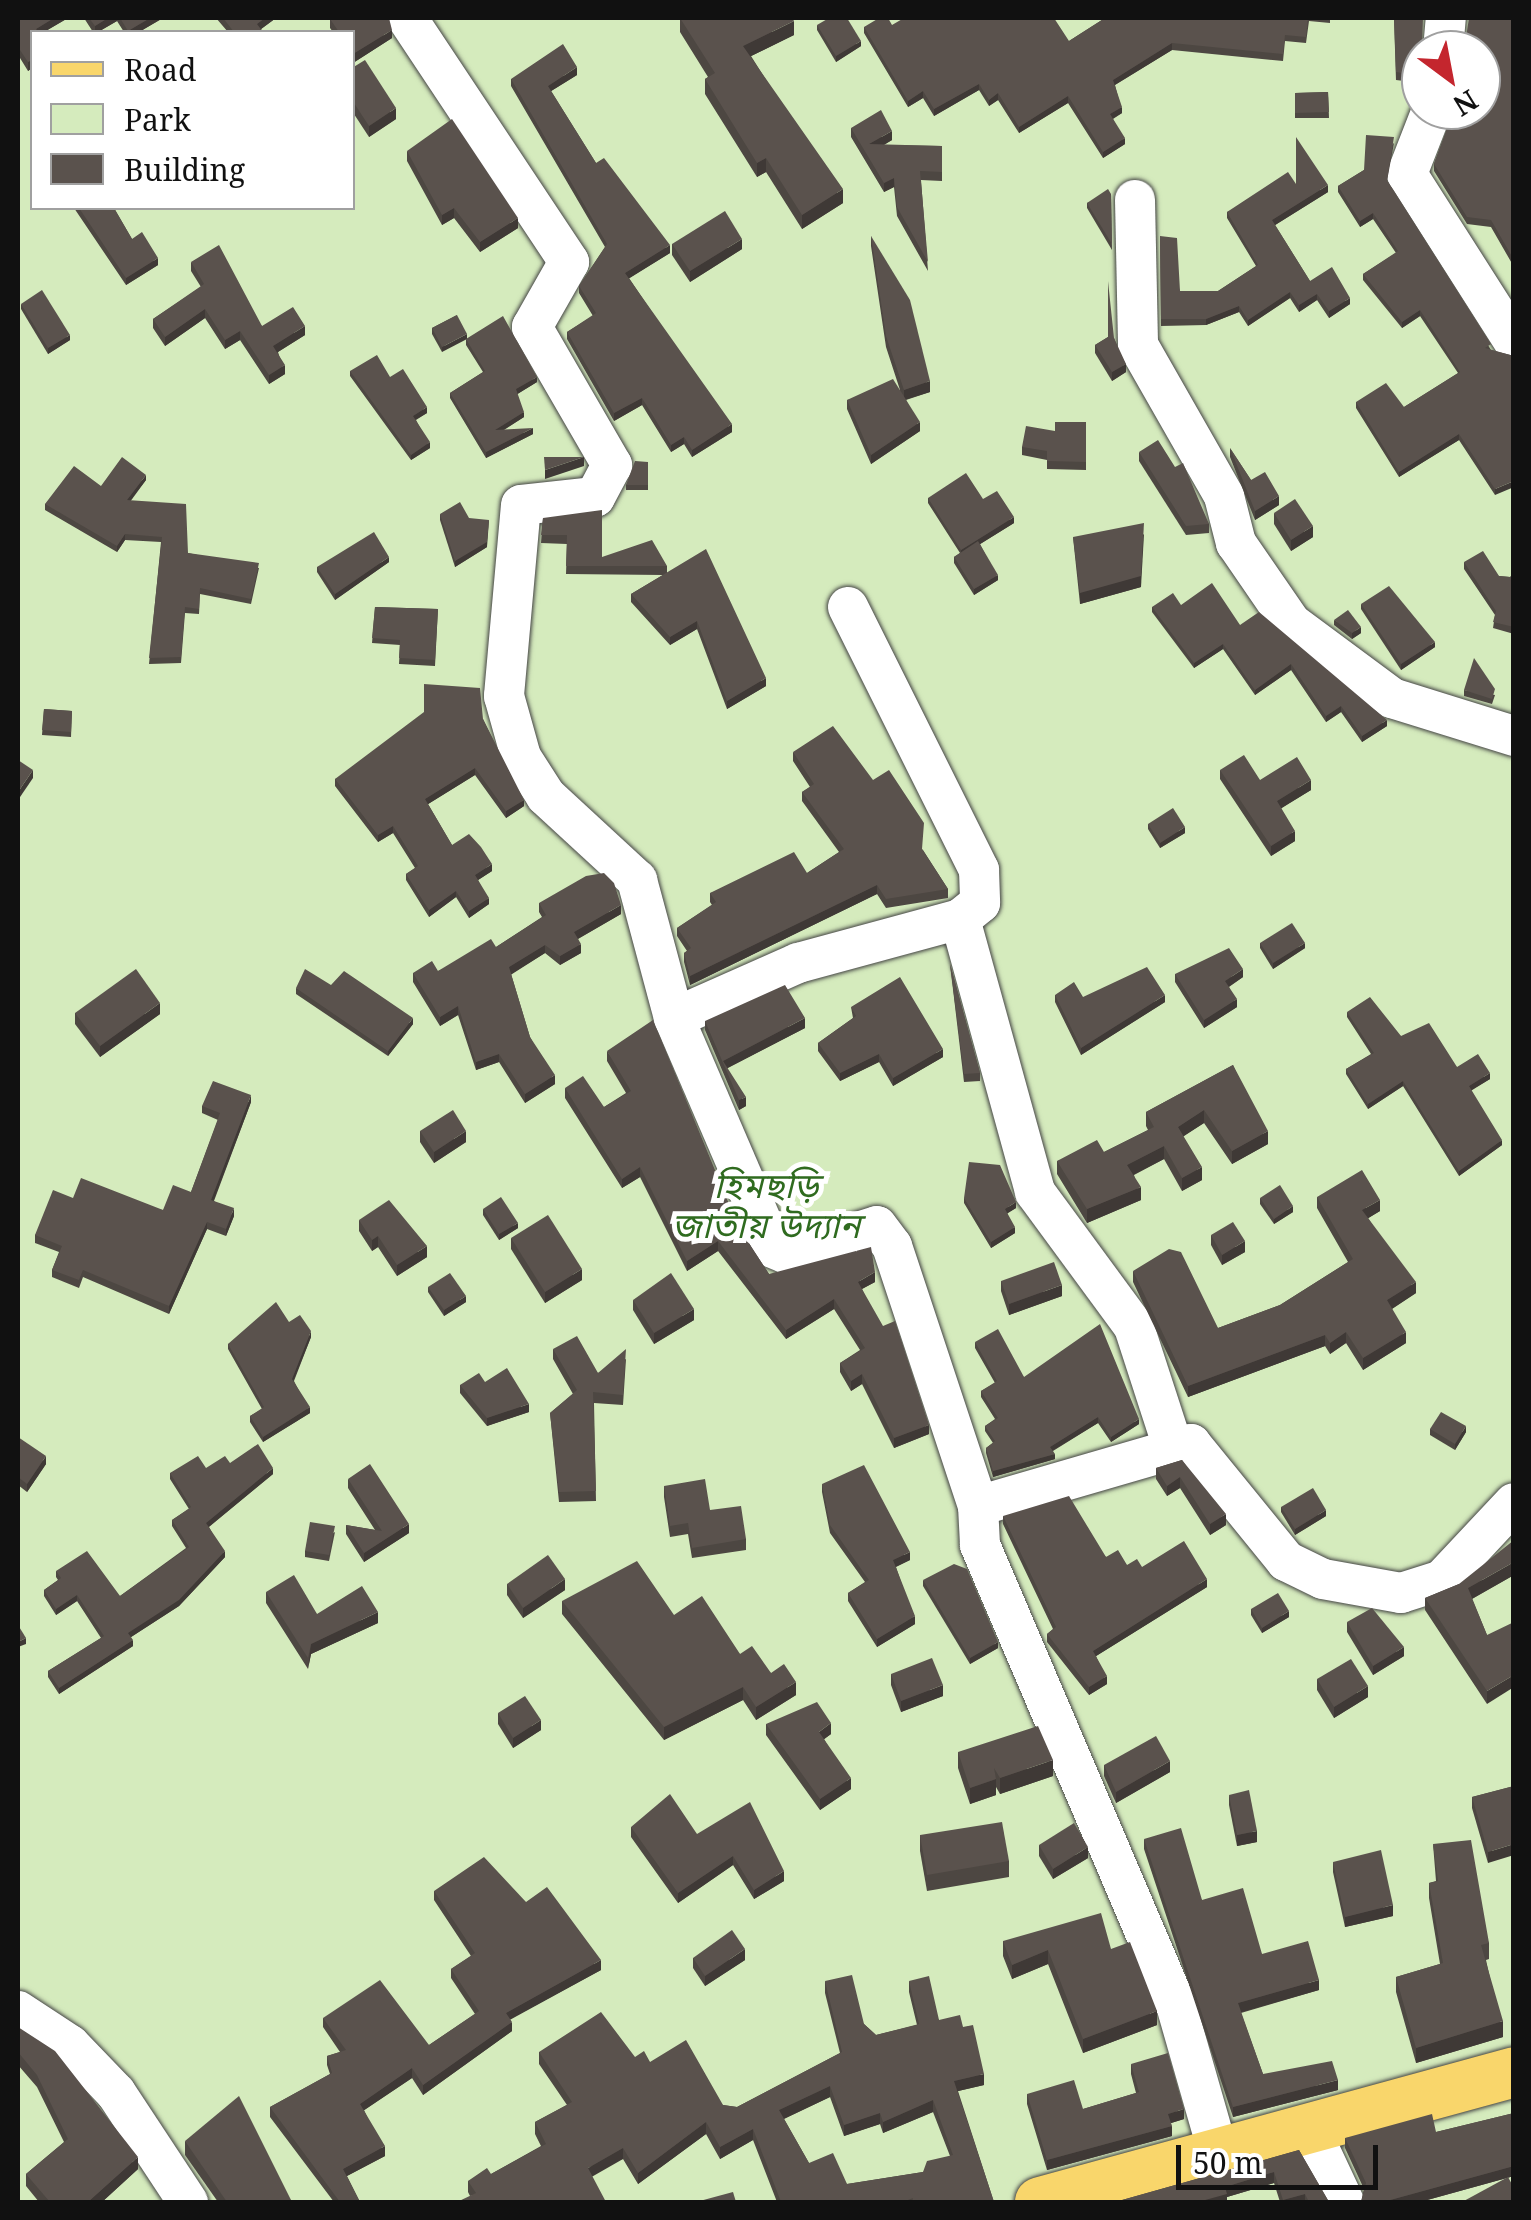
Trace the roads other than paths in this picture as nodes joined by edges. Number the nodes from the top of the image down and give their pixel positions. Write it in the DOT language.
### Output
graph roads {
  1 [pos="407,18"];
  2 [pos="1424,130"];
  3 [pos="1135,200"];
  4 [pos="1514,342"];
  5 [pos="848,607"];
  6 [pos="1514,736"];
  7 [pos="960,919"];
  8 [pos="674,1018"];
  9 [pos="1172,1444"];
  10 [pos="1514,1503"];
  11 [pos="978,1506"];
  12 [pos="18,2011"];
  13 [pos="1514,2072"];
  14 [pos="1308,2125"];
  15 [pos="1217,2148"];
  16 [pos="188,2202"];
  17 [pos="1040,2202"];
  18 [pos="1344,2202"];
  1 -- 8 [label="street"];
  2 -- 4 [label="street"];
  3 -- 6 [label="street"];
  5 -- 7 [label="street"];
  7 -- 8 [label="street"];
  7 -- 9 [label="street"];
  8 -- 11 [label="street"];
  9 -- 10 [label="street"];
  9 -- 11 [label="street"];
  11 -- 15 [label="street"];
  12 -- 16 [label="street"];
  13 -- 14 [label="main road"];
  14 -- 15 [label="main road"];
  14 -- 18 [label="street"];
  15 -- 17 [label="main road"];
}
